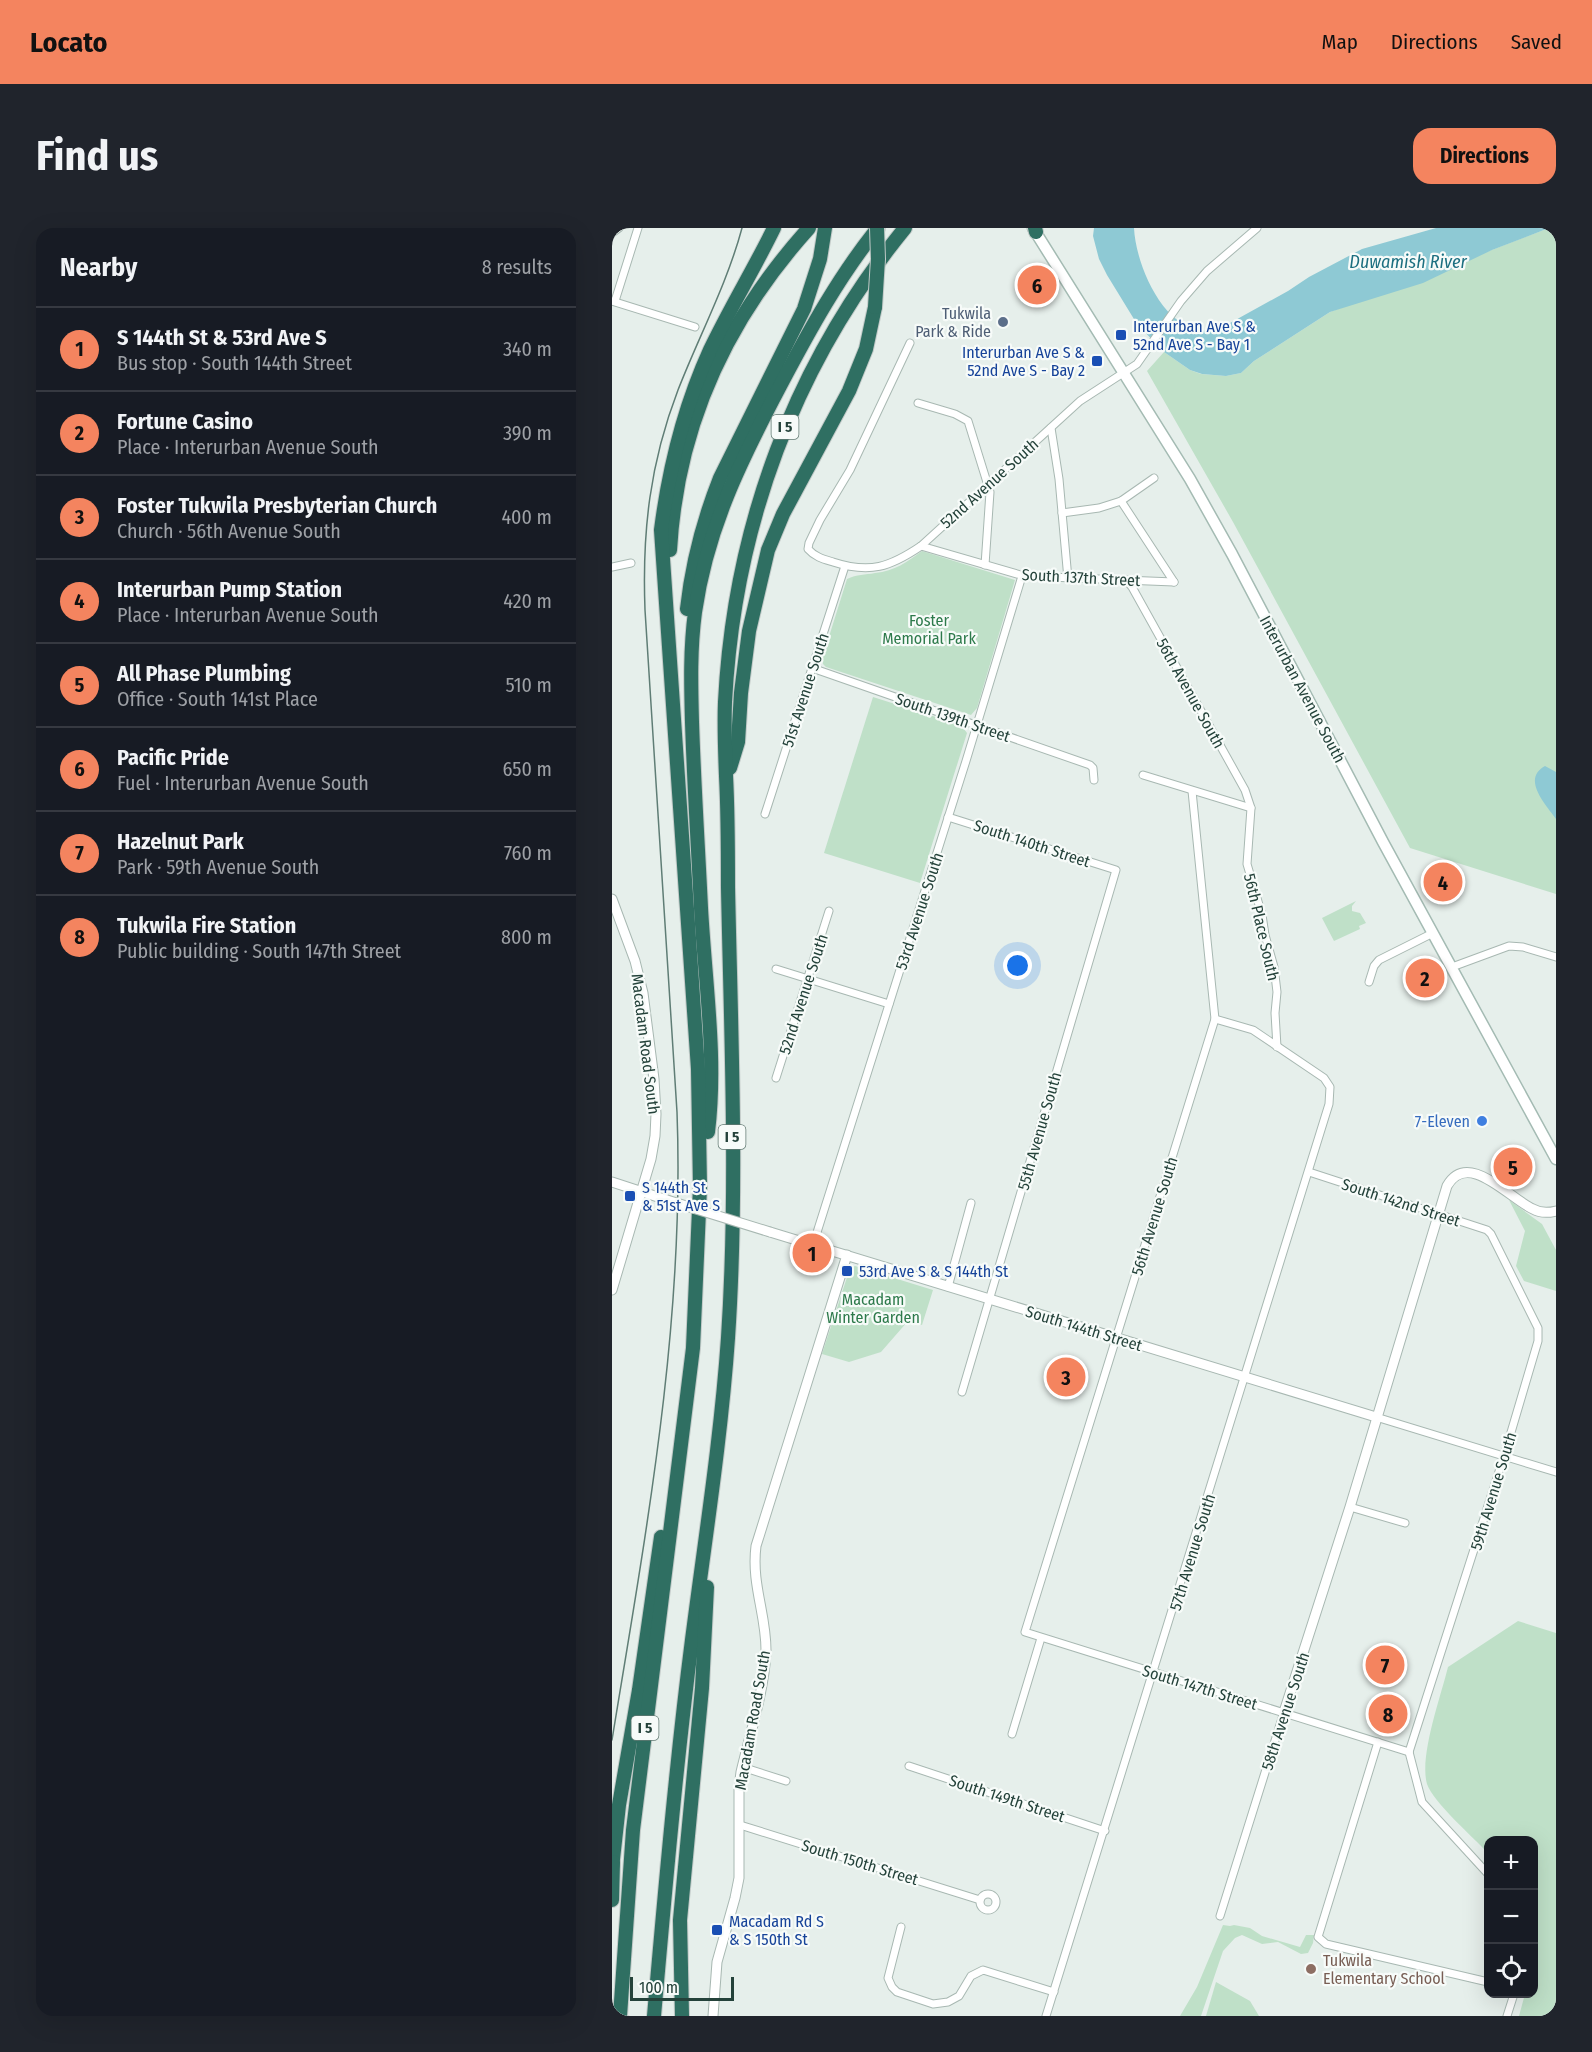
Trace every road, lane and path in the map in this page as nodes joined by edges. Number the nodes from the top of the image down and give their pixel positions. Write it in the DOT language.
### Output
graph roads {
  1 [pos="619,228"];
  2 [pos="638,228"];
  3 [pos="774,228"];
  4 [pos="809,228"];
  5 [pos="825,228"];
  6 [pos="877,228"];
  7 [pos="905,228"];
  8 [pos="1257,228"];
  9 [pos="1034,229"];
  10 [pos="612,233"];
  11 [pos="613,301"];
  12 [pos="695,327"];
  13 [pos="910,344"];
  14 [pos="1124,374"];
  15 [pos="918,403"];
  16 [pos="1051,428"];
  17 [pos="1154,478"];
  18 [pos="988,483"];
  19 [pos="1121,501"];
  20 [pos="1062,513"];
  21 [pos="921,546"];
  22 [pos="631,563"];
  23 [pos="985,565"];
  24 [pos="845,566"];
  25 [pos="612,567"];
  26 [pos="1022,576"];
  27 [pos="1068,579"];
  28 [pos="1127,580"];
  29 [pos="668,610"];
  30 [pos="812,668"];
  31 [pos="676,714"];
  32 [pos="977,725"];
  33 [pos="1143,776"];
  34 [pos="726,778"];
  35 [pos="1094,780"];
  36 [pos="1192,791"];
  37 [pos="1251,808"];
  38 [pos="765,814"];
  39 [pos="948,817"];
  40 [pos="1116,870"];
  41 [pos="612,899"];
  42 [pos="829,911"];
  43 [pos="1433,933"];
  44 [pos="1556,957"];
  45 [pos="1452,968"];
  46 [pos="776,969"];
  47 [pos="807,979"];
  48 [pos="1369,982"];
  49 [pos="889,1004"];
  50 [pos="1215,1019"];
  51 [pos="1277,1047"];
  52 [pos="776,1078"];
  53 [pos="1556,1159"];
  54 [pos="1309,1172"];
  55 [pos="612,1182"];
  56 [pos="700,1187"];
  57 [pos="643,1192"];
  58 [pos="971,1203"];
  59 [pos="1556,1211"];
  60 [pos="1438,1215"];
  61 [pos="1491,1234"];
  62 [pos="813,1245"];
  63 [pos="847,1255"];
  64 [pos="948,1287"];
  65 [pos="612,1290"];
  66 [pos="989,1299"];
  67 [pos="1116,1338"];
  68 [pos="1245,1379"];
  69 [pos="963,1392"];
  70 [pos="1376,1417"];
  71 [pos="682,1441"];
  72 [pos="1504,1456"];
  73 [pos="1556,1472"];
  74 [pos="712,1495"];
  75 [pos="1350,1507"];
  76 [pos="1405,1523"];
  77 [pos="1025,1632"];
  78 [pos="1041,1638"];
  79 [pos="1154,1674"];
  80 [pos="1284,1712"];
  81 [pos="1012,1734"];
  82 [pos="1378,1742"];
  83 [pos="1409,1752"];
  84 [pos="909,1766"];
  85 [pos="742,1767"];
  86 [pos="786,1780"];
  87 [pos="740,1825"];
  88 [pos="1105,1831"];
  89 [pos="613,1865"];
  90 [pos="1484,1870"];
  91 [pos="612,1900"];
  92 [pos="980,1900"];
  93 [pos="663,1911"];
  94 [pos="1220,1916"];
  95 [pos="901,1927"];
  96 [pos="1484,1981"];
  97 [pos="1054,1992"];
  98 [pos="1513,1998"];
  99 [pos="620,2016"];
  100 [pos="654,2016"];
  101 [pos="663,2016"];
  102 [pos="682,2016"];
  103 [pos="713,2016"];
  104 [pos="1046,2016"];
  105 [pos="1507,2016"];
  1 -- 10 [label="street"];
  2 -- 11 [label="street"];
  3 -- 29 [label="highway"];
  4 -- 29 [label="highway, I 5"];
  5 -- 31 [label="highway"];
  6 -- 34 [label="highway, bridge"];
  6 -- 56 [label="highway, I 5"];
  7 -- 34 [label="highway, I 5"];
  8 -- 14 [label="street, 52nd Avenue South"];
  9 -- 14 [label="main road, Interurban Avenue South"];
  11 -- 12 [label="street"];
  13 -- 24 [label="street, 52nd Avenue South"];
  14 -- 16 [label="street, 52nd Avenue South"];
  14 -- 43 [label="main road, Interurban Avenue South"];
  15 -- 18 [label="street"];
  16 -- 18 [label="street, 52nd Avenue South"];
  16 -- 20 [label="street"];
  17 -- 19 [label="street"];
  18 -- 21 [label="street, 52nd Avenue South"];
  18 -- 23 [label="street"];
  19 -- 20 [label="street"];
  19 -- 28 [label="street, South 137th Street"];
  20 -- 27 [label="street"];
  21 -- 23 [label="street, South 137th Street"];
  21 -- 24 [label="street, 52nd Avenue South"];
  22 -- 25 [label="street"];
  23 -- 26 [label="street, South 137th Street"];
  24 -- 30 [label="street, 51st Avenue South"];
  26 -- 27 [label="street, South 137th Street"];
  26 -- 32 [label="street, 53rd Avenue South"];
  27 -- 28 [label="street, South 137th Street"];
  28 -- 37 [label="street, 56th Avenue South"];
  29 -- 31 [label="highway, I 5"];
  30 -- 32 [label="street, South 139th Street"];
  30 -- 38 [label="street, 51st Avenue South"];
  31 -- 56 [label="highway, I 5"];
  32 -- 35 [label="street, South 139th Street"];
  32 -- 39 [label="street, 53rd Avenue South"];
  33 -- 36 [label="street"];
  34 -- 74 [label="highway, I 5"];
  36 -- 37 [label="street"];
  36 -- 50 [label="street, 56th Avenue South"];
  37 -- 51 [label="street, 56th Place South"];
  39 -- 40 [label="street, South 140th Street"];
  39 -- 49 [label="street, 53rd Avenue South"];
  40 -- 66 [label="street, 55th Avenue South"];
  41 -- 57 [label="street, Macadam Road South"];
  42 -- 47 [label="street, 52nd Avenue South"];
  43 -- 45 [label="main road, Interurban Avenue South"];
  43 -- 48 [label="street"];
  44 -- 45 [label="street"];
  45 -- 53 [label="main road, Interurban Avenue South"];
  46 -- 47 [label="street"];
  47 -- 49 [label="street"];
  47 -- 52 [label="street, 52nd Avenue South"];
  49 -- 62 [label="street, 53rd Avenue South"];
  50 -- 51 [label="street"];
  50 -- 67 [label="street, 56th Avenue South"];
  51 -- 54 [label="street, 57th Avenue South"];
  54 -- 60 [label="street, South 142nd Street"];
  54 -- 68 [label="street, 57th Avenue South"];
  55 -- 57 [label="street, South 144th Street"];
  56 -- 71 [label="highway, I 5"];
  57 -- 62 [label="street, South 144th Street, bridge"];
  57 -- 65 [label="street"];
  58 -- 64 [label="street"];
  59 -- 60 [label="street, 58th Avenue South"];
  60 -- 61 [label="street, South 142nd Street"];
  60 -- 70 [label="street, 58th Avenue South"];
  61 -- 72 [label="street, 59th Avenue South"];
  62 -- 63 [label="street, South 144th Street"];
  63 -- 64 [label="street, South 144th Street"];
  63 -- 85 [label="street, Macadam Road South"];
  64 -- 66 [label="street, South 144th Street"];
  66 -- 67 [label="street, South 144th Street"];
  66 -- 69 [label="street, 55th Avenue South"];
  67 -- 68 [label="street, South 144th Street"];
  67 -- 77 [label="street, 56th Avenue South"];
  68 -- 70 [label="street, South 144th Street"];
  68 -- 79 [label="street, 57th Avenue South"];
  70 -- 72 [label="street, South 144th Street"];
  70 -- 75 [label="street, 58th Avenue South"];
  71 -- 89 [label="highway"];
  71 -- 99 [label="highway, I 5"];
  72 -- 73 [label="street, South 144th Street"];
  72 -- 83 [label="street, 59th Avenue South"];
  74 -- 93 [label="highway, I 5"];
  74 -- 102 [label="highway"];
  75 -- 76 [label="street"];
  75 -- 80 [label="street, 58th Avenue South"];
  77 -- 78 [label="street, South 147th Street"];
  78 -- 79 [label="street, South 147th Street"];
  78 -- 81 [label="street"];
  79 -- 80 [label="street, South 147th Street"];
  79 -- 88 [label="street, 57th Avenue South"];
  80 -- 82 [label="street, South 147th Street"];
  80 -- 94 [label="street, 58th Avenue South"];
  82 -- 83 [label="street, South 147th Street"];
  82 -- 96 [label="street"];
  83 -- 90 [label="street"];
  84 -- 88 [label="street, South 149th Street"];
  85 -- 86 [label="street"];
  85 -- 87 [label="street, Macadam Road South"];
  87 -- 92 [label="street, South 150th Street"];
  87 -- 103 [label="street, Macadam Road South"];
  88 -- 97 [label="street, 57th Avenue South"];
  89 -- 91 [label="highway"];
  93 -- 100 [label="highway, I 5"];
  93 -- 101 [label="highway, I 5"];
  95 -- 97 [label="street"];
  97 -- 104 [label="street, 57th Avenue South"];
  98 -- 105 [label="street"];
}
